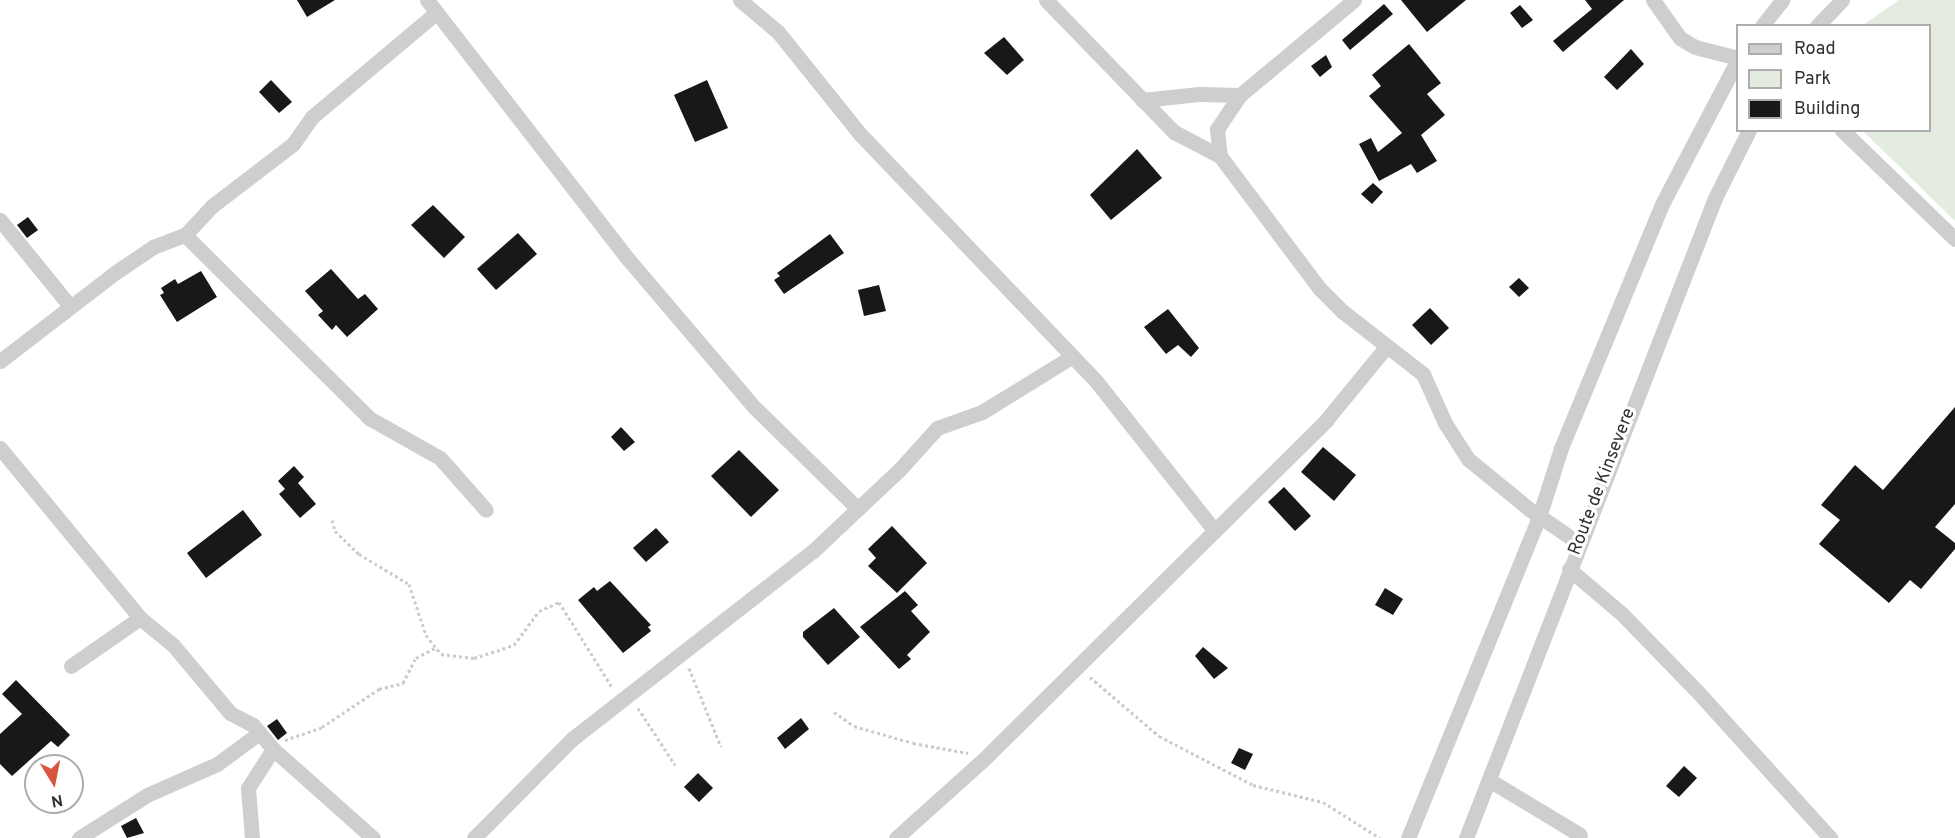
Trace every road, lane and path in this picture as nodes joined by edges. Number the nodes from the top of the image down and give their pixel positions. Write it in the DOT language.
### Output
graph roads {
  1 [pos="427,0"];
  2 [pos="740,0"];
  3 [pos="1046,0"];
  4 [pos="1354,0"];
  5 [pos="1653,0"];
  6 [pos="1782,0"];
  7 [pos="1842,0"];
  8 [pos="436,13"];
  9 [pos="1764,24"];
  10 [pos="1819,24"];
  11 [pos="1736,58"];
  12 [pos="1736,60"];
  13 [pos="1240,95"];
  14 [pos="1142,100"];
  15 [pos="1748,132"];
  16 [pos="1844,132"];
  17 [pos="1220,156"];
  18 [pos="0,219"];
  19 [pos="185,235"];
  20 [pos="1955,239"];
  21 [pos="70,306"];
  22 [pos="1387,346"];
  23 [pos="1071,357"];
  24 [pos="0,361"];
  25 [pos="0,448"];
  26 [pos="858,509"];
  27 [pos="486,510"];
  28 [pos="1539,517"];
  29 [pos="332,520"];
  30 [pos="1214,530"];
  31 [pos="1580,544"];
  32 [pos="1569,569"];
  33 [pos="140,618"];
  34 [pos="435,648"];
  35 [pos="686,651"];
  36 [pos="1080,665"];
  37 [pos="71,666"];
  38 [pos="624,695"];
  39 [pos="834,712"];
  40 [pos="258,734"];
  41 [pos="721,747"];
  42 [pos="273,749"];
  43 [pos="983,760"];
  44 [pos="675,765"];
  45 [pos="1489,780"];
  46 [pos="1580,835"];
  47 [pos="79,838"];
  48 [pos="252,838"];
  49 [pos="373,838"];
  50 [pos="474,838"];
  51 [pos="896,838"];
  52 [pos="1380,838"];
  53 [pos="1408,838"];
  54 [pos="1466,838"];
  55 [pos="1830,838"];
  1 -- 8 [label="street"];
  2 -- 23 [label="street"];
  3 -- 14 [label="street"];
  4 -- 13 [label="street"];
  5 -- 11 [label="street"];
  6 -- 9 [label="street"];
  7 -- 10 [label="street"];
  8 -- 19 [label="street"];
  8 -- 26 [label="street"];
  12 -- 28 [label="street"];
  13 -- 14 [label="street"];
  13 -- 17 [label="street"];
  14 -- 17 [label="street"];
  15 -- 31 [label="street, Route de Kinsevere"];
  16 -- 20 [label="street"];
  17 -- 22 [label="street"];
  18 -- 21 [label="street"];
  19 -- 21 [label="street"];
  19 -- 27 [label="street"];
  21 -- 24 [label="street"];
  22 -- 28 [label="street"];
  22 -- 30 [label="street"];
  23 -- 26 [label="street"];
  23 -- 30 [label="street"];
  25 -- 33 [label="street"];
  26 -- 35 [label="street"];
  28 -- 31 [label="street"];
  28 -- 53 [label="street"];
  29 -- 34 [label="path"];
  30 -- 36 [label="street"];
  31 -- 32 [label="street, Route de Kinsevere"];
  32 -- 45 [label="street, Route de Kinsevere"];
  32 -- 55 [label="street"];
  33 -- 37 [label="street"];
  33 -- 40 [label="street"];
  34 -- 38 [label="path"];
  34 -- 42 [label="path"];
  35 -- 38 [label="street"];
  35 -- 41 [label="path"];
  36 -- 43 [label="street"];
  36 -- 52 [label="path"];
  38 -- 44 [label="path"];
  38 -- 50 [label="street"];
  39 -- 43 [label="path"];
  40 -- 42 [label="street"];
  40 -- 47 [label="street"];
  42 -- 48 [label="street"];
  42 -- 49 [label="street"];
  43 -- 51 [label="street"];
  45 -- 46 [label="street"];
  45 -- 54 [label="street, Route de Kinsevere"];
}
